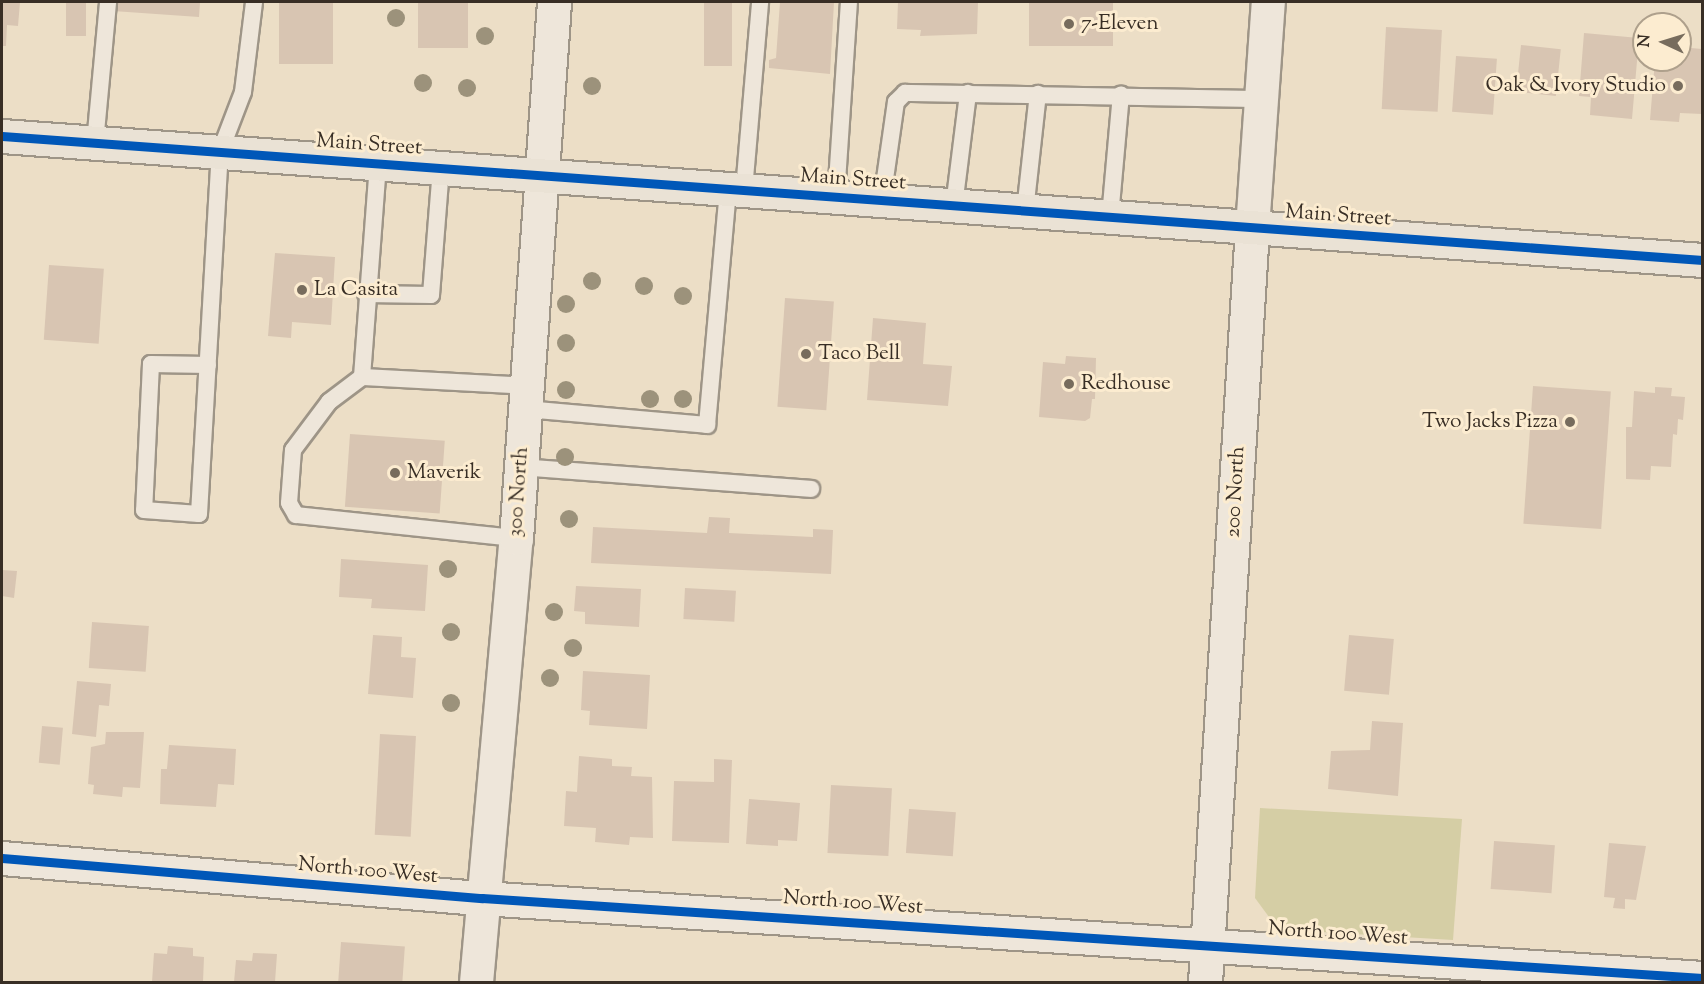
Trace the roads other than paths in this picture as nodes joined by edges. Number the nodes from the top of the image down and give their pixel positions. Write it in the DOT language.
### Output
graph roads {
  1 [pos="108,2"];
  2 [pos="254,2"];
  3 [pos="554,2"];
  4 [pos="760,2"];
  5 [pos="849,2"];
  6 [pos="1268,2"];
  7 [pos="968,93"];
  8 [pos="1038,94"];
  9 [pos="1121,94"];
  10 [pos="1261,99"];
  11 [pos="2,136"];
  12 [pos="95,143"];
  13 [pos="220,152"];
  14 [pos="378,164"];
  15 [pos="441,168"];
  16 [pos="541,176"];
  17 [pos="736,190"];
  18 [pos="836,197"];
  19 [pos="882,200"];
  20 [pos="954,206"];
  21 [pos="1025,210"];
  22 [pos="1110,217"];
  23 [pos="1252,228"];
  24 [pos="1702,260"];
  25 [pos="366,294"];
  26 [pos="208,365"];
  27 [pos="362,377"];
  28 [pos="526,398"];
  29 [pos="521,467"];
  30 [pos="811,489"];
  31 [pos="516,538"];
  32 [pos="2,858"];
  33 [pos="482,898"];
  34 [pos="1209,943"];
  35 [pos="1702,978"];
  36 [pos="476,982"];
  37 [pos="1205,982"];
  1 -- 12 [label="lane"];
  2 -- 13 [label="lane"];
  3 -- 16 [label="street, 300 North"];
  4 -- 17 [label="lane"];
  5 -- 18 [label="lane"];
  6 -- 10 [label="street, 200 North"];
  7 -- 8 [label="lane"];
  7 -- 19 [label="lane"];
  7 -- 20 [label="lane"];
  8 -- 9 [label="lane"];
  8 -- 21 [label="lane"];
  9 -- 10 [label="lane"];
  9 -- 22 [label="lane"];
  10 -- 23 [label="street, 200 North"];
  11 -- 12 [label="main road, Main Street"];
  12 -- 13 [label="main road, Main Street"];
  13 -- 14 [label="main road, Main Street"];
  13 -- 26 [label="lane"];
  14 -- 15 [label="main road, Main Street"];
  14 -- 25 [label="lane"];
  15 -- 16 [label="main road, Main Street"];
  15 -- 25 [label="lane"];
  16 -- 17 [label="main road, Main Street"];
  16 -- 28 [label="street, 300 North"];
  17 -- 18 [label="main road, Main Street"];
  17 -- 28 [label="lane"];
  18 -- 19 [label="main road, Main Street"];
  19 -- 20 [label="main road, Main Street"];
  20 -- 21 [label="main road, Main Street"];
  21 -- 22 [label="main road, Main Street"];
  22 -- 23 [label="main road, Main Street"];
  23 -- 24 [label="main road, Main Street"];
  23 -- 34 [label="street, 200 North"];
  25 -- 27 [label="lane"];
  26 -- 26 [label="lane"];
  27 -- 28 [label="lane"];
  27 -- 31 [label="lane"];
  28 -- 29 [label="street, 300 North"];
  29 -- 30 [label="lane"];
  29 -- 31 [label="street, 300 North"];
  31 -- 33 [label="street, 300 North"];
  32 -- 33 [label="street, North 100 West"];
  33 -- 34 [label="street, North 100 West"];
  33 -- 36 [label="street, 300 North"];
  34 -- 35 [label="street, North 100 West"];
  34 -- 37 [label="street, 200 North"];
}
